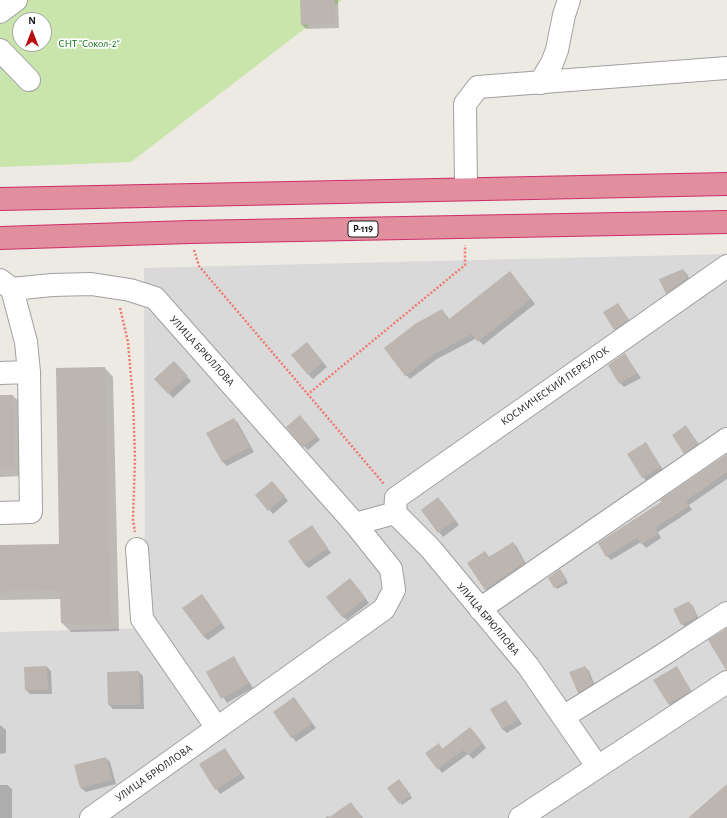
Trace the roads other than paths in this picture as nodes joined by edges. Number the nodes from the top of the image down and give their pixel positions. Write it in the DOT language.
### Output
graph roads {
  1 [pos="16,0"];
  2 [pos="569,0"];
  3 [pos="0,12"];
  4 [pos="0,50"];
  5 [pos="727,68"];
  6 [pos="29,80"];
  7 [pos="540,82"];
  8 [pos="727,184"];
  9 [pos="466,189"];
  10 [pos="0,199"];
  11 [pos="727,222"];
  12 [pos="0,238"];
  13 [pos="727,266"];
  14 [pos="6,285"];
  15 [pos="29,372"];
  16 [pos="0,373"];
  17 [pos="727,440"];
  18 [pos="395,506"];
  19 [pos="0,513"];
  20 [pos="355,524"];
  21 [pos="137,549"];
  22 [pos="480,609"];
  23 [pos="727,613"];
  24 [pos="727,682"];
  25 [pos="563,717"];
  26 [pos="217,728"];
  27 [pos="596,766"];
  28 [pos="91,818"];
  29 [pos="520,818"];
  1 -- 3 [label="street"];
  2 -- 7 [label="street"];
  4 -- 6 [label="street"];
  5 -- 7 [label="street"];
  7 -- 9 [label="street"];
  8 -- 9 [label="highway"];
  9 -- 10 [label="highway"];
  11 -- 12 [label="highway, Р-119"];
  13 -- 18 [label="street, КОСМИЧЕСКИЙ ПЕРЕУЛОК"];
  14 -- 15 [label="street"];
  14 -- 20 [label="street, УЛИЦА БРЮЛЛОВА"];
  15 -- 16 [label="street"];
  15 -- 19 [label="street"];
  17 -- 22 [label="street"];
  18 -- 20 [label="street"];
  18 -- 22 [label="street, УЛИЦА БРЮЛЛОВА"];
  20 -- 26 [label="street, УЛИЦА БРЮЛЛОВА"];
  21 -- 26 [label="street"];
  22 -- 25 [label="street, УЛИЦА БРЮЛЛОВА"];
  23 -- 25 [label="street"];
  24 -- 27 [label="street"];
  25 -- 27 [label="street, УЛИЦА БРЮЛЛОВА"];
  26 -- 28 [label="street, УЛИЦА БРЮЛЛОВА"];
  27 -- 29 [label="street"];
}
